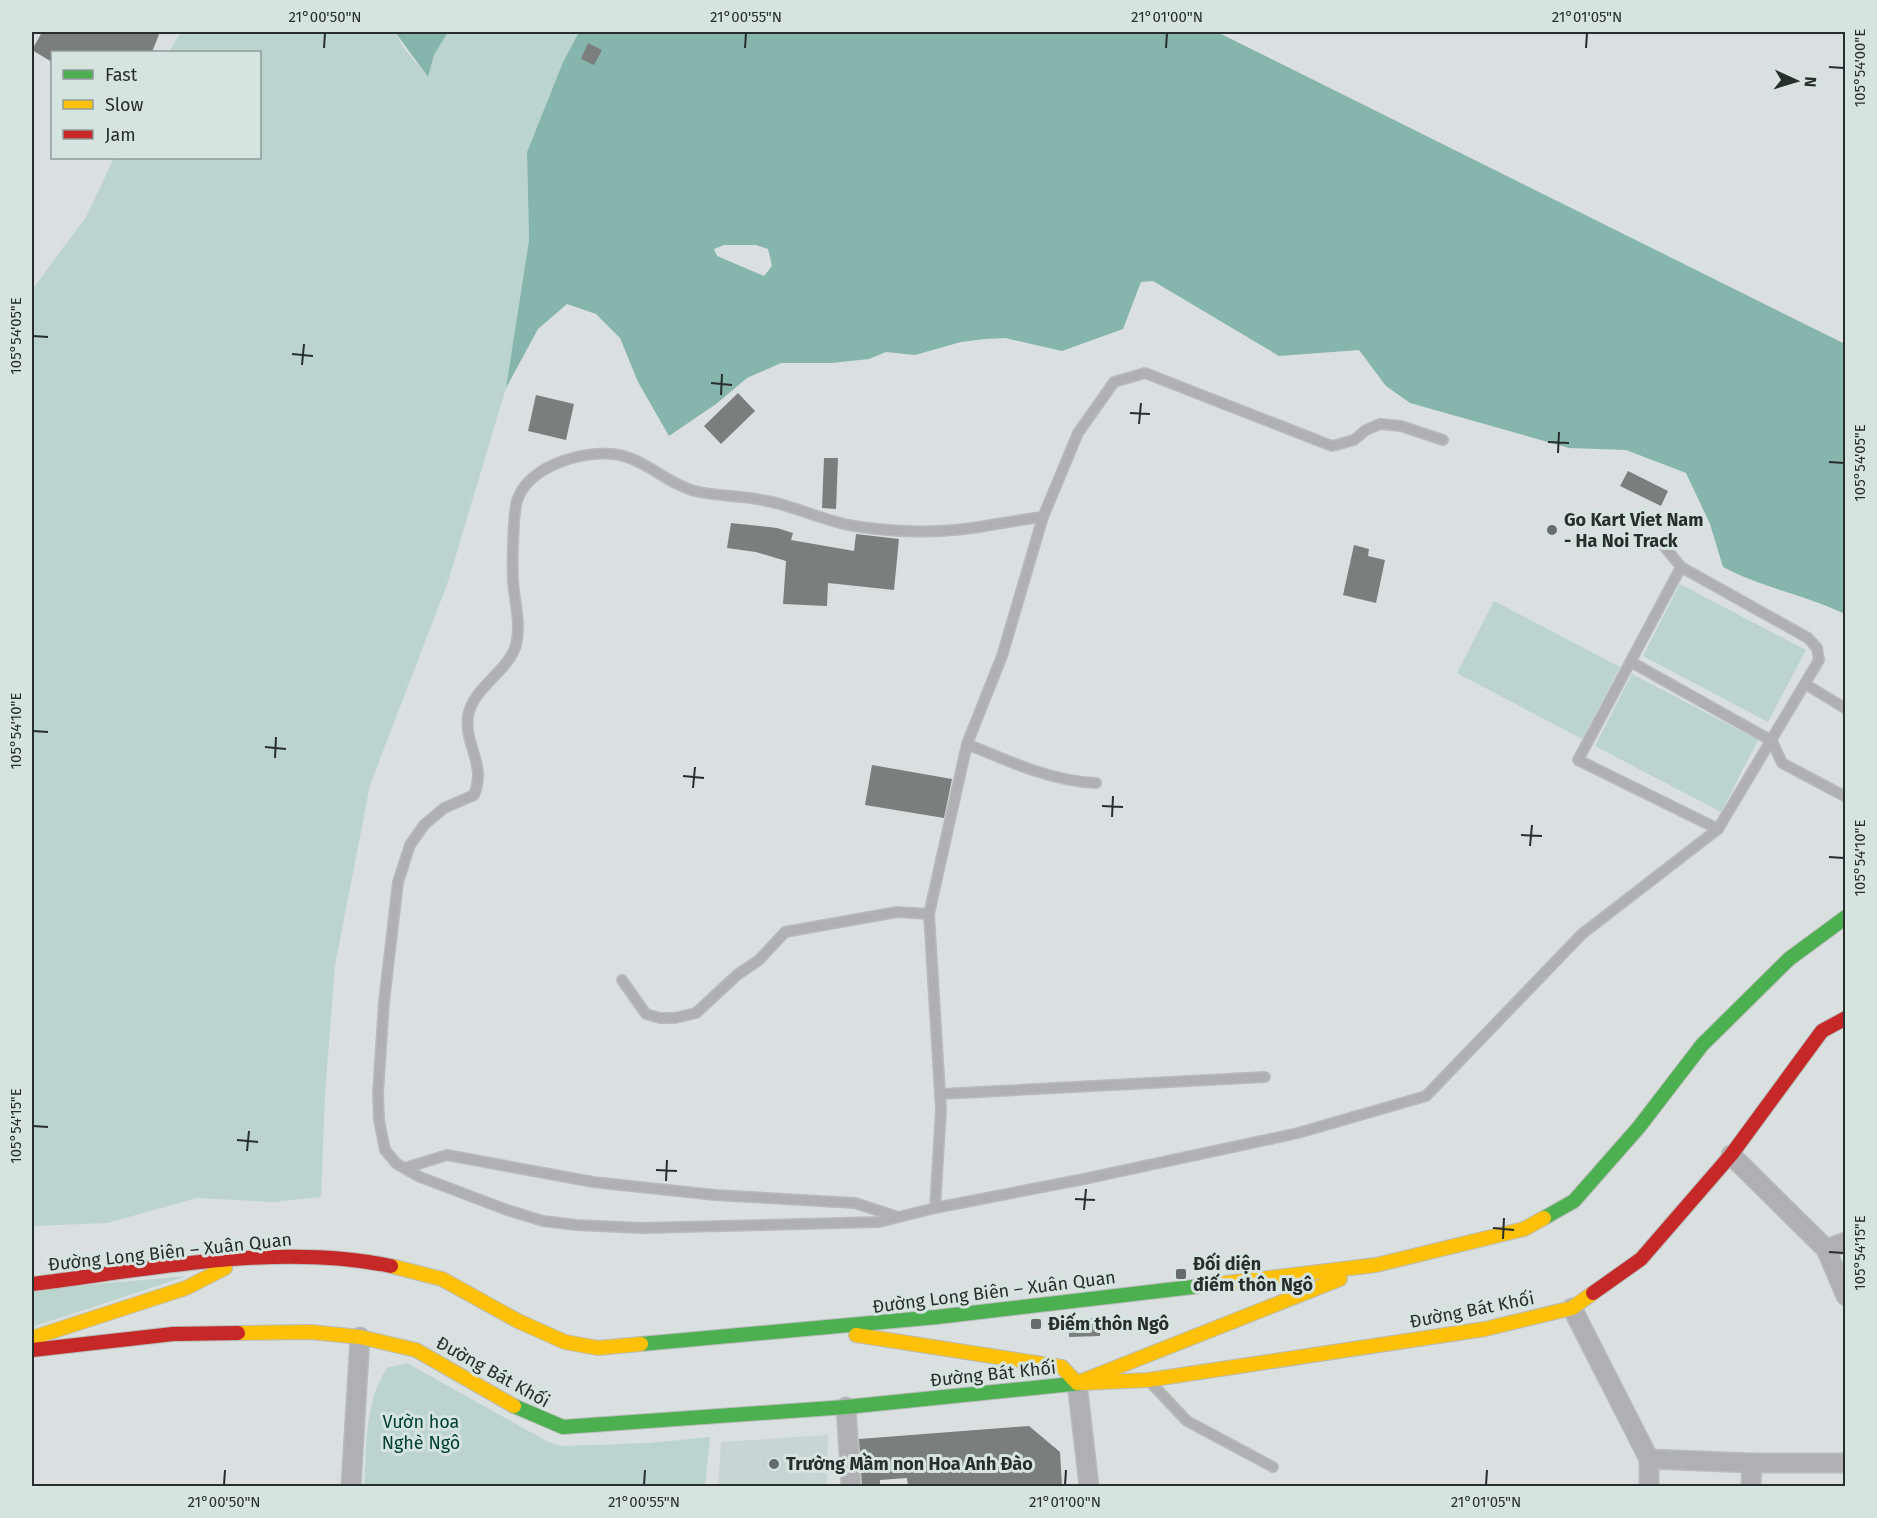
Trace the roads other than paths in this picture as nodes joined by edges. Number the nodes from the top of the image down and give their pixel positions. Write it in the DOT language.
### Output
graph roads {
  1 [pos="1443,440"];
  2 [pos="1043,517"];
  3 [pos="1657,542"];
  4 [pos="1681,567"];
  5 [pos="1631,662"];
  6 [pos="1807,685"];
  7 [pos="1845,709"];
  8 [pos="1772,741"];
  9 [pos="967,744"];
  10 [pos="1096,783"];
  11 [pos="1845,797"];
  12 [pos="1718,829"];
  13 [pos="928,914"];
  14 [pos="1845,917"];
  15 [pos="622,980"];
  16 [pos="1845,1018"];
  17 [pos="1265,1077"];
  18 [pos="940,1094"];
  19 [pos="1731,1155"];
  20 [pos="405,1168"];
  21 [pos="935,1208"];
  22 [pos="901,1218"];
  23 [pos="1845,1242"];
  24 [pos="1826,1249"];
  25 [pos="241,1260"];
  26 [pos="1376,1264"];
  27 [pos="32,1284"];
  28 [pos="1845,1296"];
  29 [pos="1572,1308"];
  30 [pos="819,1330"];
  31 [pos="360,1337"];
  32 [pos="32,1338"];
  33 [pos="32,1350"];
  34 [pos="1148,1380"];
  35 [pos="1077,1383"];
  36 [pos="846,1407"];
  37 [pos="1649,1459"];
  38 [pos="1752,1463"];
  39 [pos="1845,1463"];
  40 [pos="1273,1467"];
  41 [pos="351,1486"];
  42 [pos="851,1486"];
  43 [pos="1089,1486"];
  44 [pos="1649,1486"];
  45 [pos="1752,1486"];
  1 -- 2 [label="lane"];
  2 -- 9 [label="lane"];
  2 -- 20 [label="lane"];
  3 -- 4 [label="lane"];
  4 -- 5 [label="lane"];
  4 -- 6 [label="lane"];
  5 -- 8 [label="lane"];
  5 -- 12 [label="lane"];
  6 -- 7 [label="lane"];
  6 -- 8 [label="lane"];
  8 -- 11 [label="lane"];
  8 -- 12 [label="lane"];
  9 -- 10 [label="lane"];
  9 -- 13 [label="lane"];
  12 -- 21 [label="lane"];
  13 -- 15 [label="lane"];
  13 -- 18 [label="lane"];
  14 -- 26 [label="main road, Đường Long Biên – Xuân Quan"];
  16 -- 19 [label="main road, Đường Bát Khối"];
  17 -- 18 [label="lane"];
  18 -- 21 [label="lane"];
  19 -- 24 [label="street"];
  19 -- 29 [label="main road, Đường Bát Khối"];
  20 -- 22 [label="lane"];
  20 -- 22 [label="lane"];
  21 -- 22 [label="lane"];
  23 -- 24 [label="street"];
  24 -- 28 [label="street"];
  25 -- 27 [label="main road, Đường Long Biên – Xuân Quan"];
  25 -- 30 [label="main road, Đường Long Biên – Xuân Quan"];
  25 -- 32 [label="main road"];
  26 -- 30 [label="main road, Đường Long Biên – Xuân Quan"];
  26 -- 35 [label="main road"];
  29 -- 34 [label="main road, Đường Bát Khối"];
  29 -- 37 [label="street"];
  30 -- 35 [label="main road"];
  31 -- 33 [label="main road, Đường Bát Khối"];
  31 -- 36 [label="main road, Đường Bát Khối"];
  31 -- 41 [label="street"];
  34 -- 35 [label="main road, Đường Bát Khối"];
  34 -- 40 [label="lane"];
  35 -- 36 [label="main road, Đường Bát Khối"];
  35 -- 43 [label="street"];
  36 -- 42 [label="street"];
  37 -- 38 [label="street"];
  37 -- 44 [label="street"];
  38 -- 39 [label="street"];
  38 -- 45 [label="street"];
}
